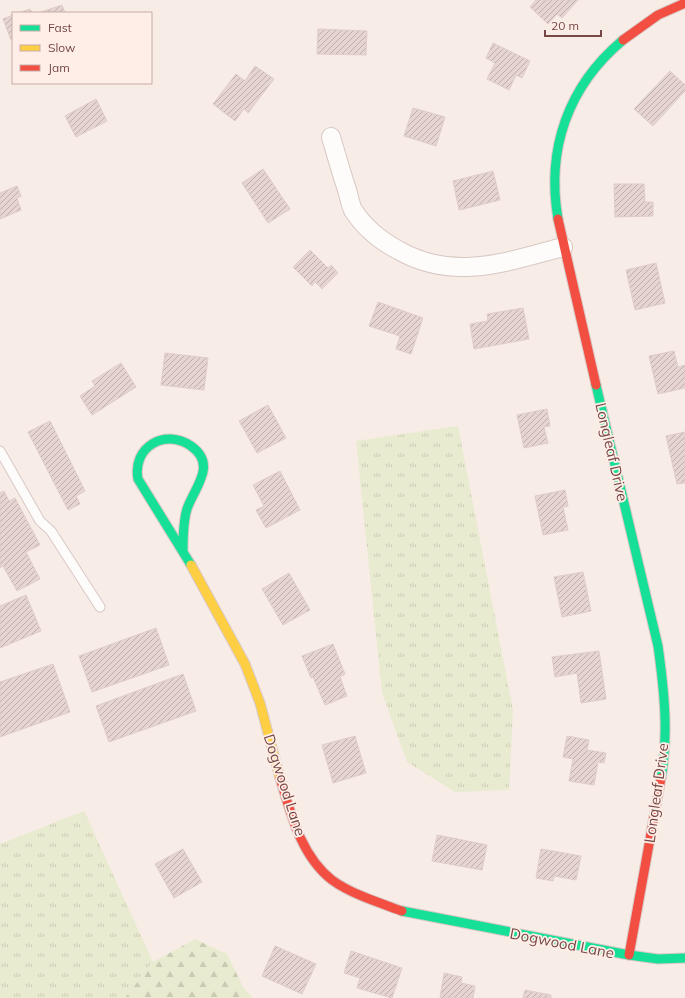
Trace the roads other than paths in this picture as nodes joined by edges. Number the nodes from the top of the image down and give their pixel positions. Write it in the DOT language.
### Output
graph roads {
  1 [pos="685,2"];
  2 [pos="331,137"];
  3 [pos="563,247"];
  4 [pos="0,451"];
  5 [pos="183,551"];
  6 [pos="100,607"];
  7 [pos="629,956"];
  8 [pos="685,958"];
  1 -- 3 [label="street, Longleaf Drive"];
  2 -- 3 [label="street"];
  3 -- 7 [label="street, Longleaf Drive"];
  4 -- 6 [label="lane"];
  5 -- 5 [label="street, Dogwood Lane"];
  5 -- 7 [label="street, Dogwood Lane"];
  7 -- 8 [label="street, Dogwood Lane"];
}
